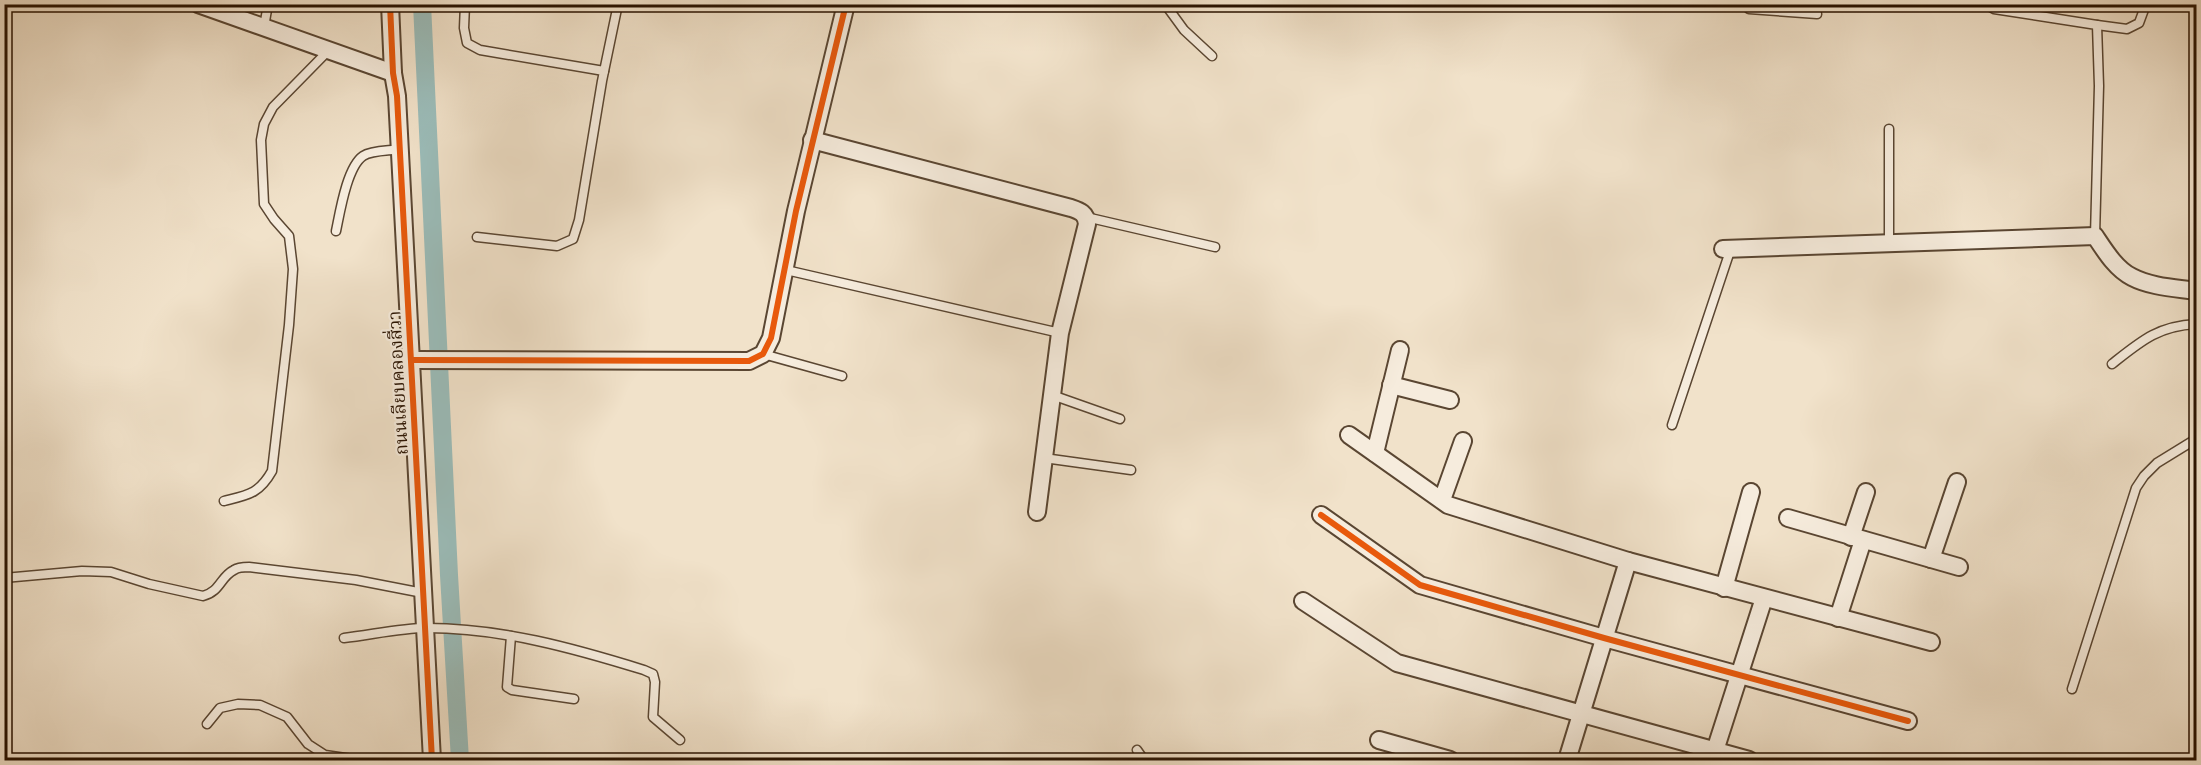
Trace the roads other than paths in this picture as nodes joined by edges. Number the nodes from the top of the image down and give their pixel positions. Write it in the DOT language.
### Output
graph roads {
  1 [pos="15,4"];
  2 [pos="198,4"];
  3 [pos="268,4"];
  4 [pos="390,4"];
  5 [pos="465,4"];
  6 [pos="618,4"];
  7 [pos="846,4"];
  8 [pos="1164,4"];
  9 [pos="1744,4"];
  10 [pos="1985,4"];
  11 [pos="2146,4"];
  12 [pos="4,11"];
  13 [pos="1817,14"];
  14 [pos="2097,25"];
  15 [pos="264,27"];
  16 [pos="328,50"];
  17 [pos="1212,56"];
  18 [pos="604,71"];
  19 [pos="393,73"];
  20 [pos="1889,129"];
  21 [pos="812,140"];
  22 [pos="400,149"];
  23 [pos="1086,217"];
  24 [pos="336,231"];
  25 [pos="2094,236"];
  26 [pos="477,237"];
  27 [pos="1889,243"];
  28 [pos="1215,247"];
  29 [pos="1727,248"];
  30 [pos="786,270"];
  31 [pos="2196,291"];
  32 [pos="2196,324"];
  33 [pos="1060,333"];
  34 [pos="1400,350"];
  35 [pos="764,354"];
  36 [pos="412,360"];
  37 [pos="2112,364"];
  38 [pos="842,375"];
  39 [pos="1391,386"];
  40 [pos="1052,395"];
  41 [pos="1450,400"];
  42 [pos="1120,419"];
  43 [pos="1672,425"];
  44 [pos="1349,435"];
  45 [pos="2196,440"];
  46 [pos="1463,441"];
  47 [pos="1375,453"];
  48 [pos="1044,458"];
  49 [pos="1131,470"];
  50 [pos="1957,482"];
  51 [pos="1751,492"];
  52 [pos="1866,492"];
  53 [pos="1442,500"];
  54 [pos="224,501"];
  55 [pos="1037,512"];
  56 [pos="1321,515"];
  57 [pos="1788,518"];
  58 [pos="1857,539"];
  59 [pos="1931,560"];
  60 [pos="1628,561"];
  61 [pos="1959,567"];
  62 [pos="4,578"];
  63 [pos="1724,588"];
  64 [pos="423,593"];
  65 [pos="1764,598"];
  66 [pos="1303,601"];
  67 [pos="1838,618"];
  68 [pos="425,628"];
  69 [pos="511,636"];
  70 [pos="344,638"];
  71 [pos="1604,638"];
  72 [pos="1931,642"];
  73 [pos="1739,675"];
  74 [pos="2072,689"];
  75 [pos="574,699"];
  76 [pos="1581,714"];
  77 [pos="1908,721"];
  78 [pos="207,724"];
  79 [pos="680,740"];
  80 [pos="1379,740"];
  81 [pos="1137,750"];
  82 [pos="1713,756"];
  83 [pos="359,760"];
  84 [pos="432,760"];
  85 [pos="1144,760"];
  86 [pos="1450,760"];
  87 [pos="1567,760"];
  88 [pos="1749,760"];
  1 -- 12 [label="lane"];
  2 -- 15 [label="street"];
  3 -- 15 [label="lane"];
  4 -- 19 [label="street, ถนนเลียบคลองสี่วา"];
  5 -- 18 [label="lane"];
  6 -- 18 [label="lane"];
  7 -- 21 [label="street"];
  8 -- 17 [label="lane"];
  9 -- 13 [label="lane"];
  10 -- 14 [label="lane"];
  11 -- 14 [label="lane"];
  14 -- 25 [label="lane"];
  15 -- 16 [label="street"];
  16 -- 19 [label="street"];
  16 -- 54 [label="lane"];
  18 -- 26 [label="lane"];
  19 -- 22 [label="street, ถนนเลียบคลองสี่วา"];
  20 -- 27 [label="lane"];
  21 -- 23 [label="street"];
  21 -- 30 [label="street"];
  22 -- 24 [label="lane"];
  22 -- 36 [label="street, ถนนเลียบคลองสี่วา"];
  23 -- 28 [label="lane"];
  23 -- 33 [label="street"];
  25 -- 27 [label="street"];
  25 -- 31 [label="street"];
  27 -- 29 [label="street"];
  29 -- 43 [label="lane"];
  30 -- 33 [label="lane"];
  30 -- 35 [label="street"];
  32 -- 37 [label="lane"];
  33 -- 40 [label="street"];
  34 -- 39 [label="street"];
  35 -- 36 [label="street"];
  35 -- 38 [label="lane"];
  36 -- 64 [label="street, ถนนเลียบคลองสี่วา"];
  39 -- 41 [label="street"];
  39 -- 47 [label="street"];
  40 -- 42 [label="lane"];
  40 -- 48 [label="street"];
  44 -- 47 [label="street"];
  45 -- 74 [label="lane"];
  46 -- 53 [label="street"];
  47 -- 53 [label="street"];
  48 -- 49 [label="lane"];
  48 -- 55 [label="street"];
  50 -- 59 [label="street"];
  51 -- 63 [label="street"];
  52 -- 58 [label="street"];
  53 -- 60 [label="street"];
  56 -- 71 [label="street"];
  57 -- 58 [label="street"];
  58 -- 59 [label="street"];
  58 -- 67 [label="street"];
  59 -- 61 [label="street"];
  60 -- 63 [label="street"];
  60 -- 71 [label="street"];
  62 -- 64 [label="lane"];
  63 -- 65 [label="street"];
  64 -- 68 [label="street, ถนนเลียบคลองสี่วา"];
  65 -- 67 [label="street"];
  65 -- 73 [label="street"];
  66 -- 76 [label="street"];
  67 -- 72 [label="street"];
  68 -- 69 [label="lane"];
  68 -- 70 [label="lane"];
  68 -- 84 [label="street, ถนนเลียบคลองสี่วา"];
  69 -- 75 [label="lane"];
  69 -- 79 [label="lane"];
  71 -- 73 [label="street"];
  71 -- 76 [label="street"];
  73 -- 77 [label="street"];
  73 -- 82 [label="street"];
  76 -- 82 [label="street"];
  76 -- 87 [label="street"];
  78 -- 83 [label="lane"];
  80 -- 86 [label="street"];
  81 -- 85 [label="lane"];
  82 -- 88 [label="street"];
}
